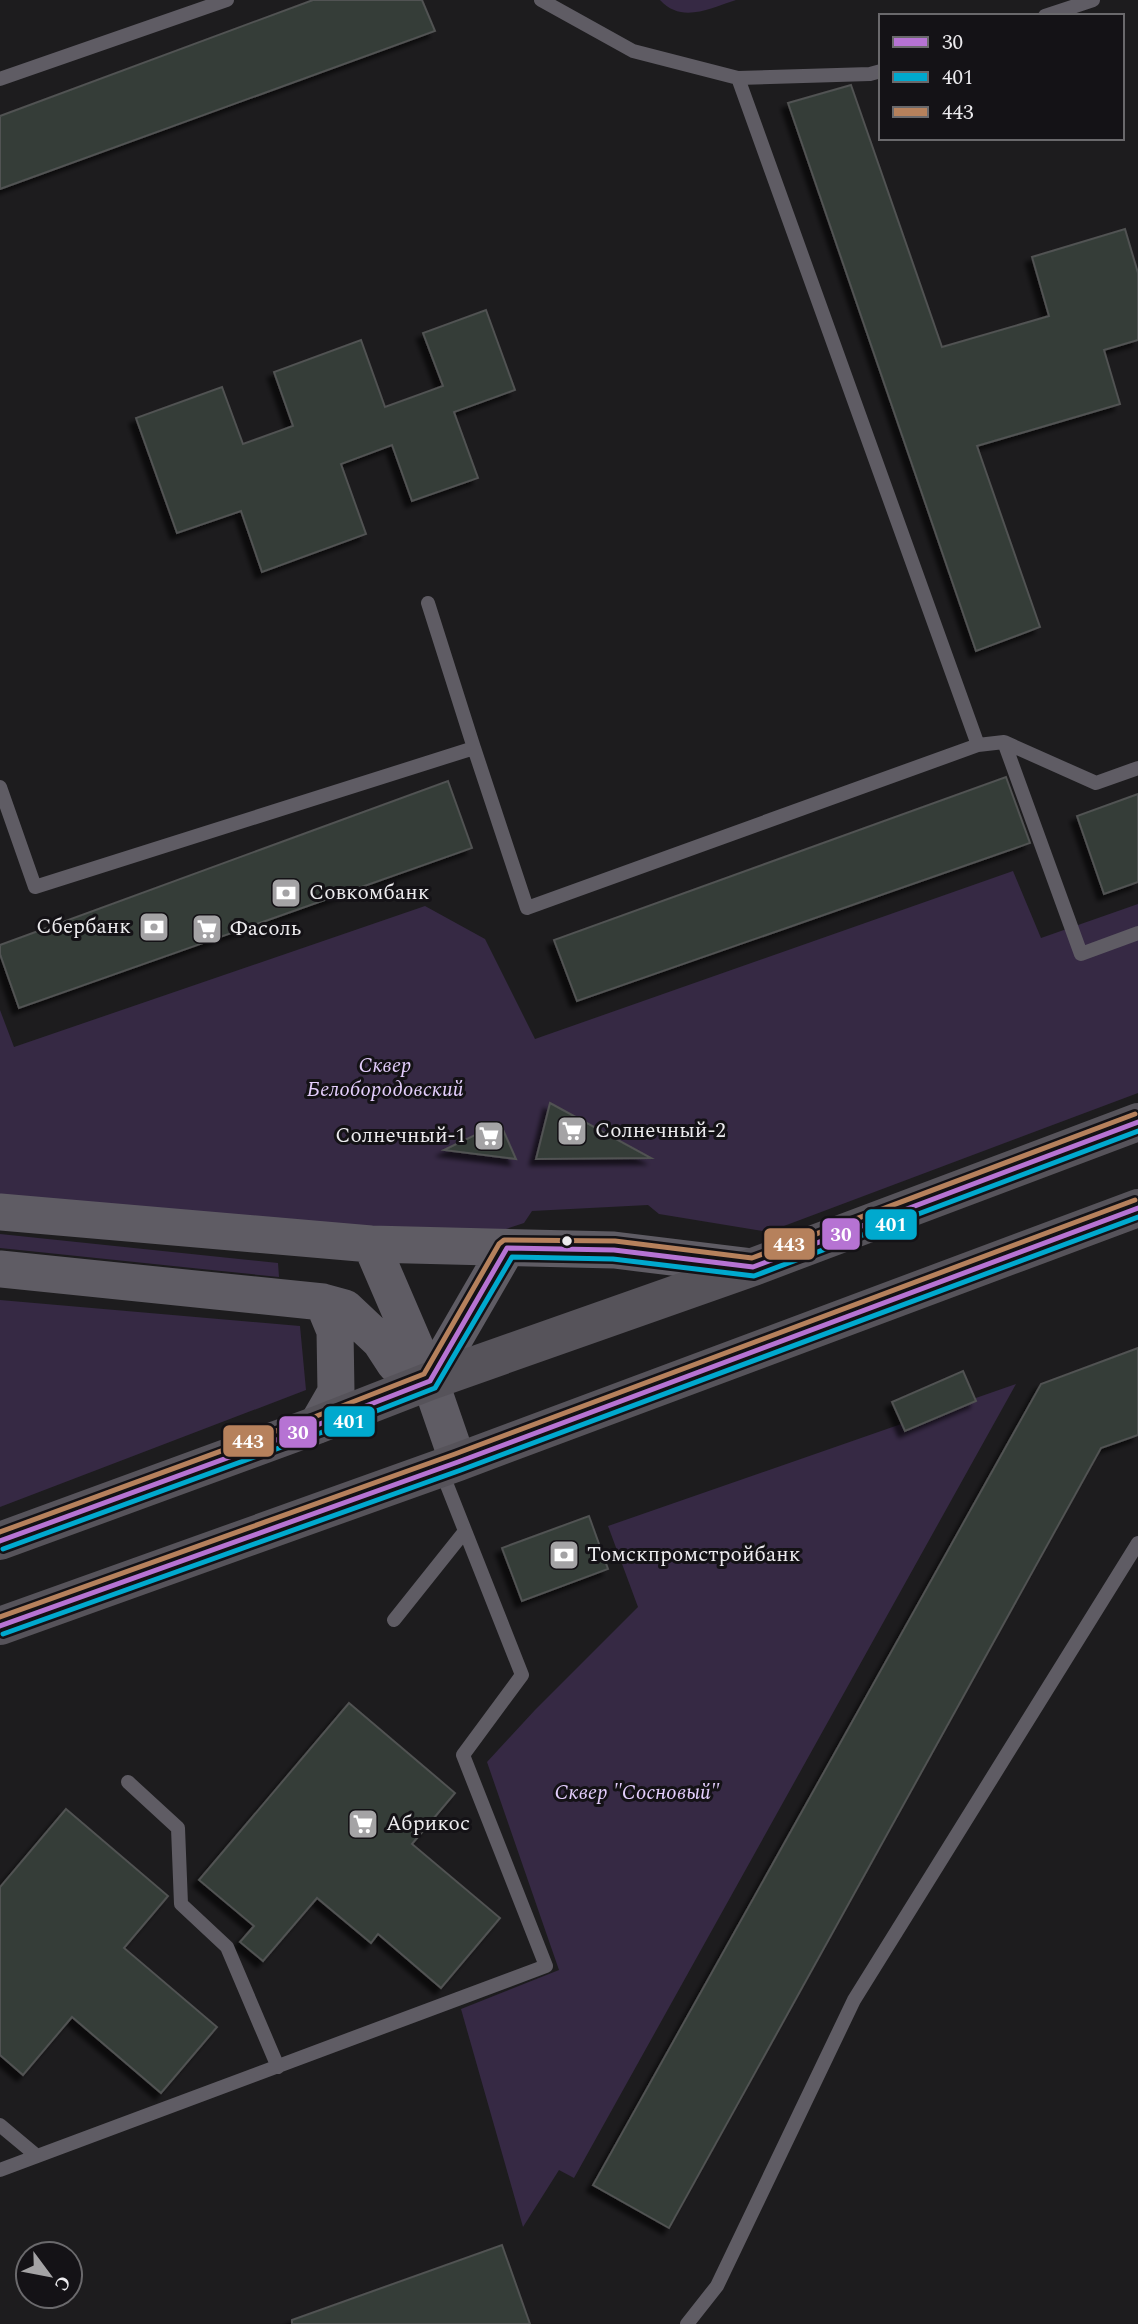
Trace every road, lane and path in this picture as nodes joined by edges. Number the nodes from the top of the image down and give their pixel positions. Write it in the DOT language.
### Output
graph roads {
  1 [pos="227,0"];
  2 [pos="541,0"];
  3 [pos="1093,0"];
  4 [pos="1051,14"];
  5 [pos="879,72"];
  6 [pos="738,78"];
  7 [pos="0,79"];
  8 [pos="428,603"];
  9 [pos="1004,742"];
  10 [pos="978,745"];
  11 [pos="474,748"];
  12 [pos="1138,768"];
  13 [pos="0,787"];
  14 [pos="1138,933"];
  15 [pos="1138,1122"];
  16 [pos="1138,1208"];
  17 [pos="0,1212"];
  18 [pos="371,1244"];
  19 [pos="507,1248"];
  20 [pos="752,1267"];
  21 [pos="0,1269"];
  22 [pos="323,1302"];
  23 [pos="430,1381"];
  24 [pos="317,1425"];
  25 [pos="449,1465"];
  26 [pos="465,1531"];
  27 [pos="0,1541"];
  28 [pos="1138,1543"];
  29 [pos="394,1619"];
  30 [pos="0,1626"];
  31 [pos="128,1782"];
  32 [pos="278,2067"];
  33 [pos="0,2125"];
  34 [pos="37,2156"];
  35 [pos="0,2170"];
  36 [pos="687,2324"];
  1 -- 7 [label="lane"];
  2 -- 6 [label="lane"];
  3 -- 4 [label="lane"];
  5 -- 6 [label="lane"];
  6 -- 10 [label="lane"];
  8 -- 11 [label="lane"];
  9 -- 10 [label="lane"];
  9 -- 12 [label="lane"];
  9 -- 14 [label="lane"];
  10 -- 11 [label="lane"];
  11 -- 13 [label="lane"];
  15 -- 20 [label="main road"];
  16 -- 25 [label="main road"];
  17 -- 18 [label="street"];
  18 -- 19 [label="street"];
  18 -- 23 [label="street"];
  19 -- 20 [label="street"];
  19 -- 23 [label="street"];
  20 -- 23 [label="main road"];
  21 -- 22 [label="street"];
  22 -- 23 [label="street"];
  22 -- 24 [label="street"];
  23 -- 24 [label="main road"];
  23 -- 25 [label="street"];
  24 -- 27 [label="main road"];
  25 -- 26 [label="lane"];
  25 -- 30 [label="main road"];
  26 -- 29 [label="lane"];
  26 -- 32 [label="lane"];
  28 -- 36 [label="lane"];
  31 -- 32 [label="lane"];
  32 -- 34 [label="lane"];
  33 -- 34 [label="lane"];
  34 -- 35 [label="lane"];
}
